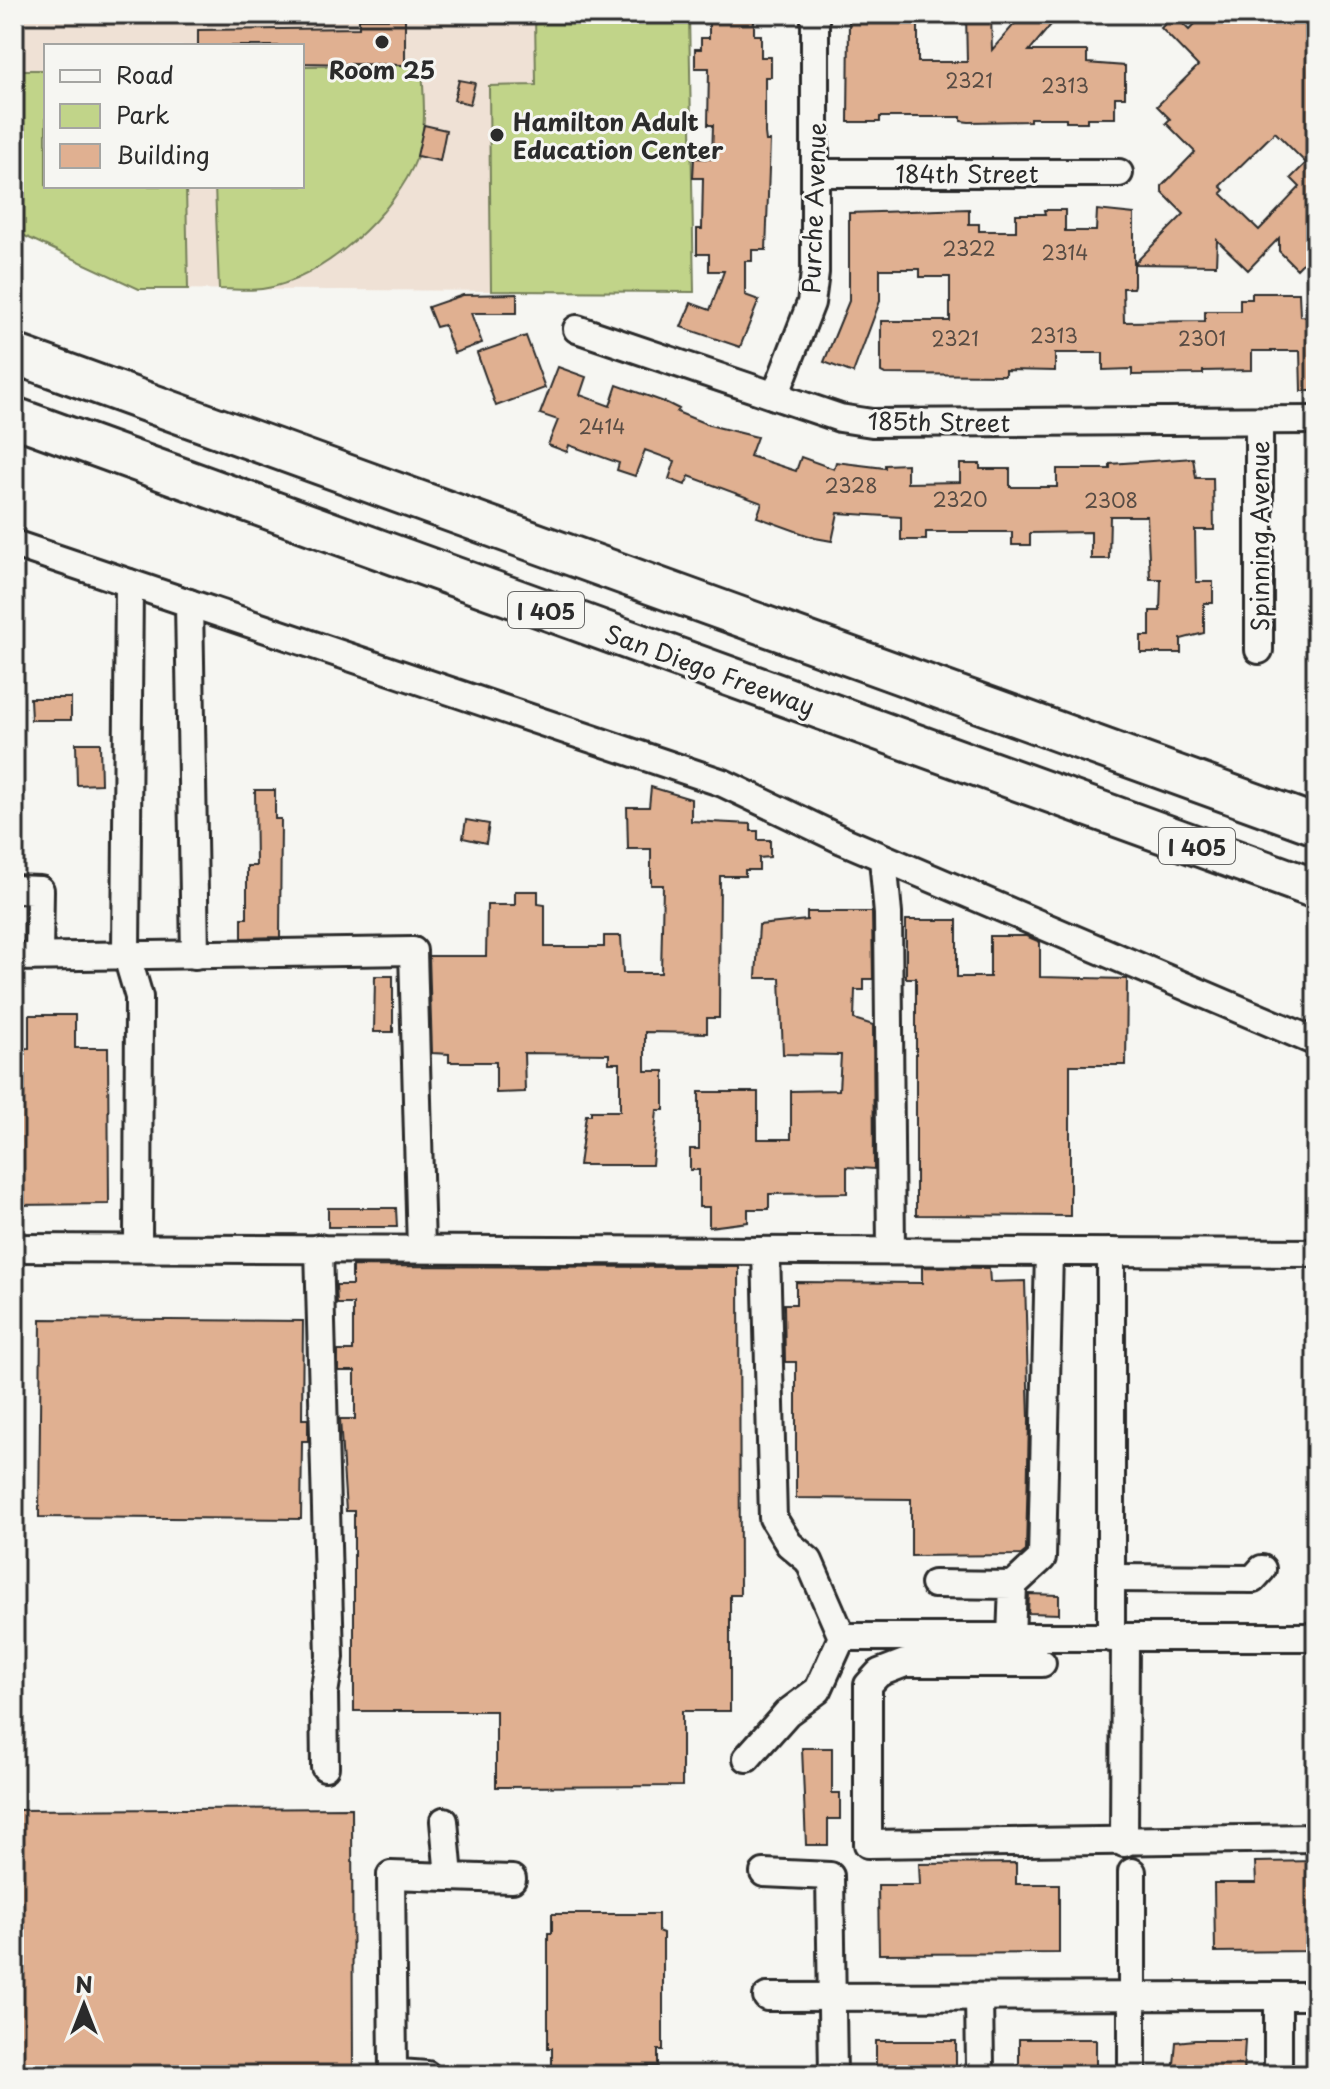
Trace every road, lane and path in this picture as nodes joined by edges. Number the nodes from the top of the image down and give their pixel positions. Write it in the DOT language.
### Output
graph roads {
  1 [pos="815,14"];
  2 [pos="815,173"];
  3 [pos="1119,173"];
  4 [pos="14,327"];
  5 [pos="577,329"];
  6 [pos="14,354"];
  7 [pos="14,378"];
  8 [pos="125,394"];
  9 [pos="775,396"];
  10 [pos="14,417"];
  11 [pos="1316,420"];
  12 [pos="1259,421"];
  13 [pos="14,544"];
  14 [pos="129,583"];
  15 [pos="189,603"];
  16 [pos="1259,650"];
  17 [pos="1079,803"];
  18 [pos="1316,825"];
  19 [pos="1316,848"];
  20 [pos="883,858"];
  21 [pos="1316,864"];
  22 [pos="14,889"];
  23 [pos="1316,889"];
  24 [pos="126,953"];
  25 [pos="195,955"];
  26 [pos="26,956"];
  27 [pos="1316,1042"];
  28 [pos="14,1248"];
  29 [pos="138,1248"];
  30 [pos="319,1248"];
  31 [pos="421,1249"];
  32 [pos="766,1251"];
  33 [pos="891,1251"];
  34 [pos="1049,1252"];
  35 [pos="1111,1252"];
  36 [pos="1316,1253"];
  37 [pos="1262,1569"];
  38 [pos="1111,1578"];
  39 [pos="934,1584"];
  40 [pos="1013,1585"];
  41 [pos="842,1637"];
  42 [pos="1316,1637"];
  43 [pos="1011,1638"];
  44 [pos="1118,1638"];
  45 [pos="1042,1663"];
  46 [pos="747,1758"];
  47 [pos="325,1767"];
  48 [pos="444,1821"];
  49 [pos="1316,1838"];
  50 [pos="1124,1843"];
  51 [pos="1132,1872"];
  52 [pos="764,1873"];
  53 [pos="449,1877"];
  54 [pos="512,1879"];
  55 [pos="1132,1996"];
  56 [pos="1278,1996"];
  57 [pos="1316,1996"];
  58 [pos="767,1997"];
  59 [pos="832,1997"];
  60 [pos="979,1997"];
  61 [pos="980,2066"];
  62 [pos="427,2075"];
  63 [pos="833,2075"];
  64 [pos="1132,2075"];
  65 [pos="1278,2075"];
  1 -- 2 [label="street, Purche Avenue"];
  2 -- 3 [label="street, 184th Street"];
  2 -- 9 [label="street, Purche Avenue"];
  4 -- 8 [label="highway"];
  5 -- 9 [label="street, 185th Street"];
  6 -- 8 [label="highway, I 405"];
  7 -- 19 [label="highway"];
  8 -- 18 [label="highway, I 405"];
  9 -- 12 [label="street, 185th Street"];
  10 -- 17 [label="highway, San Diego Freeway / I 405"];
  11 -- 12 [label="street, 185th Street"];
  12 -- 16 [label="street, Spinning Avenue"];
  13 -- 14 [label="street"];
  14 -- 15 [label="street"];
  14 -- 24 [label="street"];
  15 -- 20 [label="street"];
  15 -- 25 [label="street"];
  17 -- 21 [label="highway"];
  17 -- 23 [label="highway, San Diego Freeway / I 405"];
  20 -- 27 [label="street"];
  20 -- 33 [label="street"];
  22 -- 26 [label="street"];
  24 -- 25 [label="street"];
  24 -- 26 [label="street"];
  24 -- 29 [label="street"];
  25 -- 31 [label="street"];
  28 -- 29 [label="street"];
  29 -- 30 [label="street"];
  30 -- 31 [label="street"];
  30 -- 47 [label="street"];
  31 -- 32 [label="street"];
  32 -- 33 [label="street"];
  32 -- 41 [label="street"];
  33 -- 34 [label="street"];
  34 -- 35 [label="street"];
  34 -- 40 [label="street"];
  35 -- 36 [label="street"];
  35 -- 38 [label="street"];
  37 -- 38 [label="street"];
  38 -- 44 [label="street"];
  39 -- 40 [label="street"];
  40 -- 43 [label="street"];
  41 -- 43 [label="street"];
  41 -- 46 [label="street"];
  42 -- 44 [label="street"];
  43 -- 44 [label="street"];
  44 -- 50 [label="street"];
  45 -- 50 [label="street"];
  48 -- 53 [label="street"];
  49 -- 50 [label="street"];
  51 -- 55 [label="street"];
  52 -- 59 [label="street"];
  53 -- 54 [label="street"];
  53 -- 62 [label="street"];
  55 -- 56 [label="street"];
  55 -- 60 [label="street"];
  55 -- 64 [label="street"];
  56 -- 57 [label="street"];
  56 -- 65 [label="street"];
  58 -- 59 [label="street"];
  59 -- 60 [label="street"];
  59 -- 63 [label="street"];
  60 -- 61 [label="street"];
}
